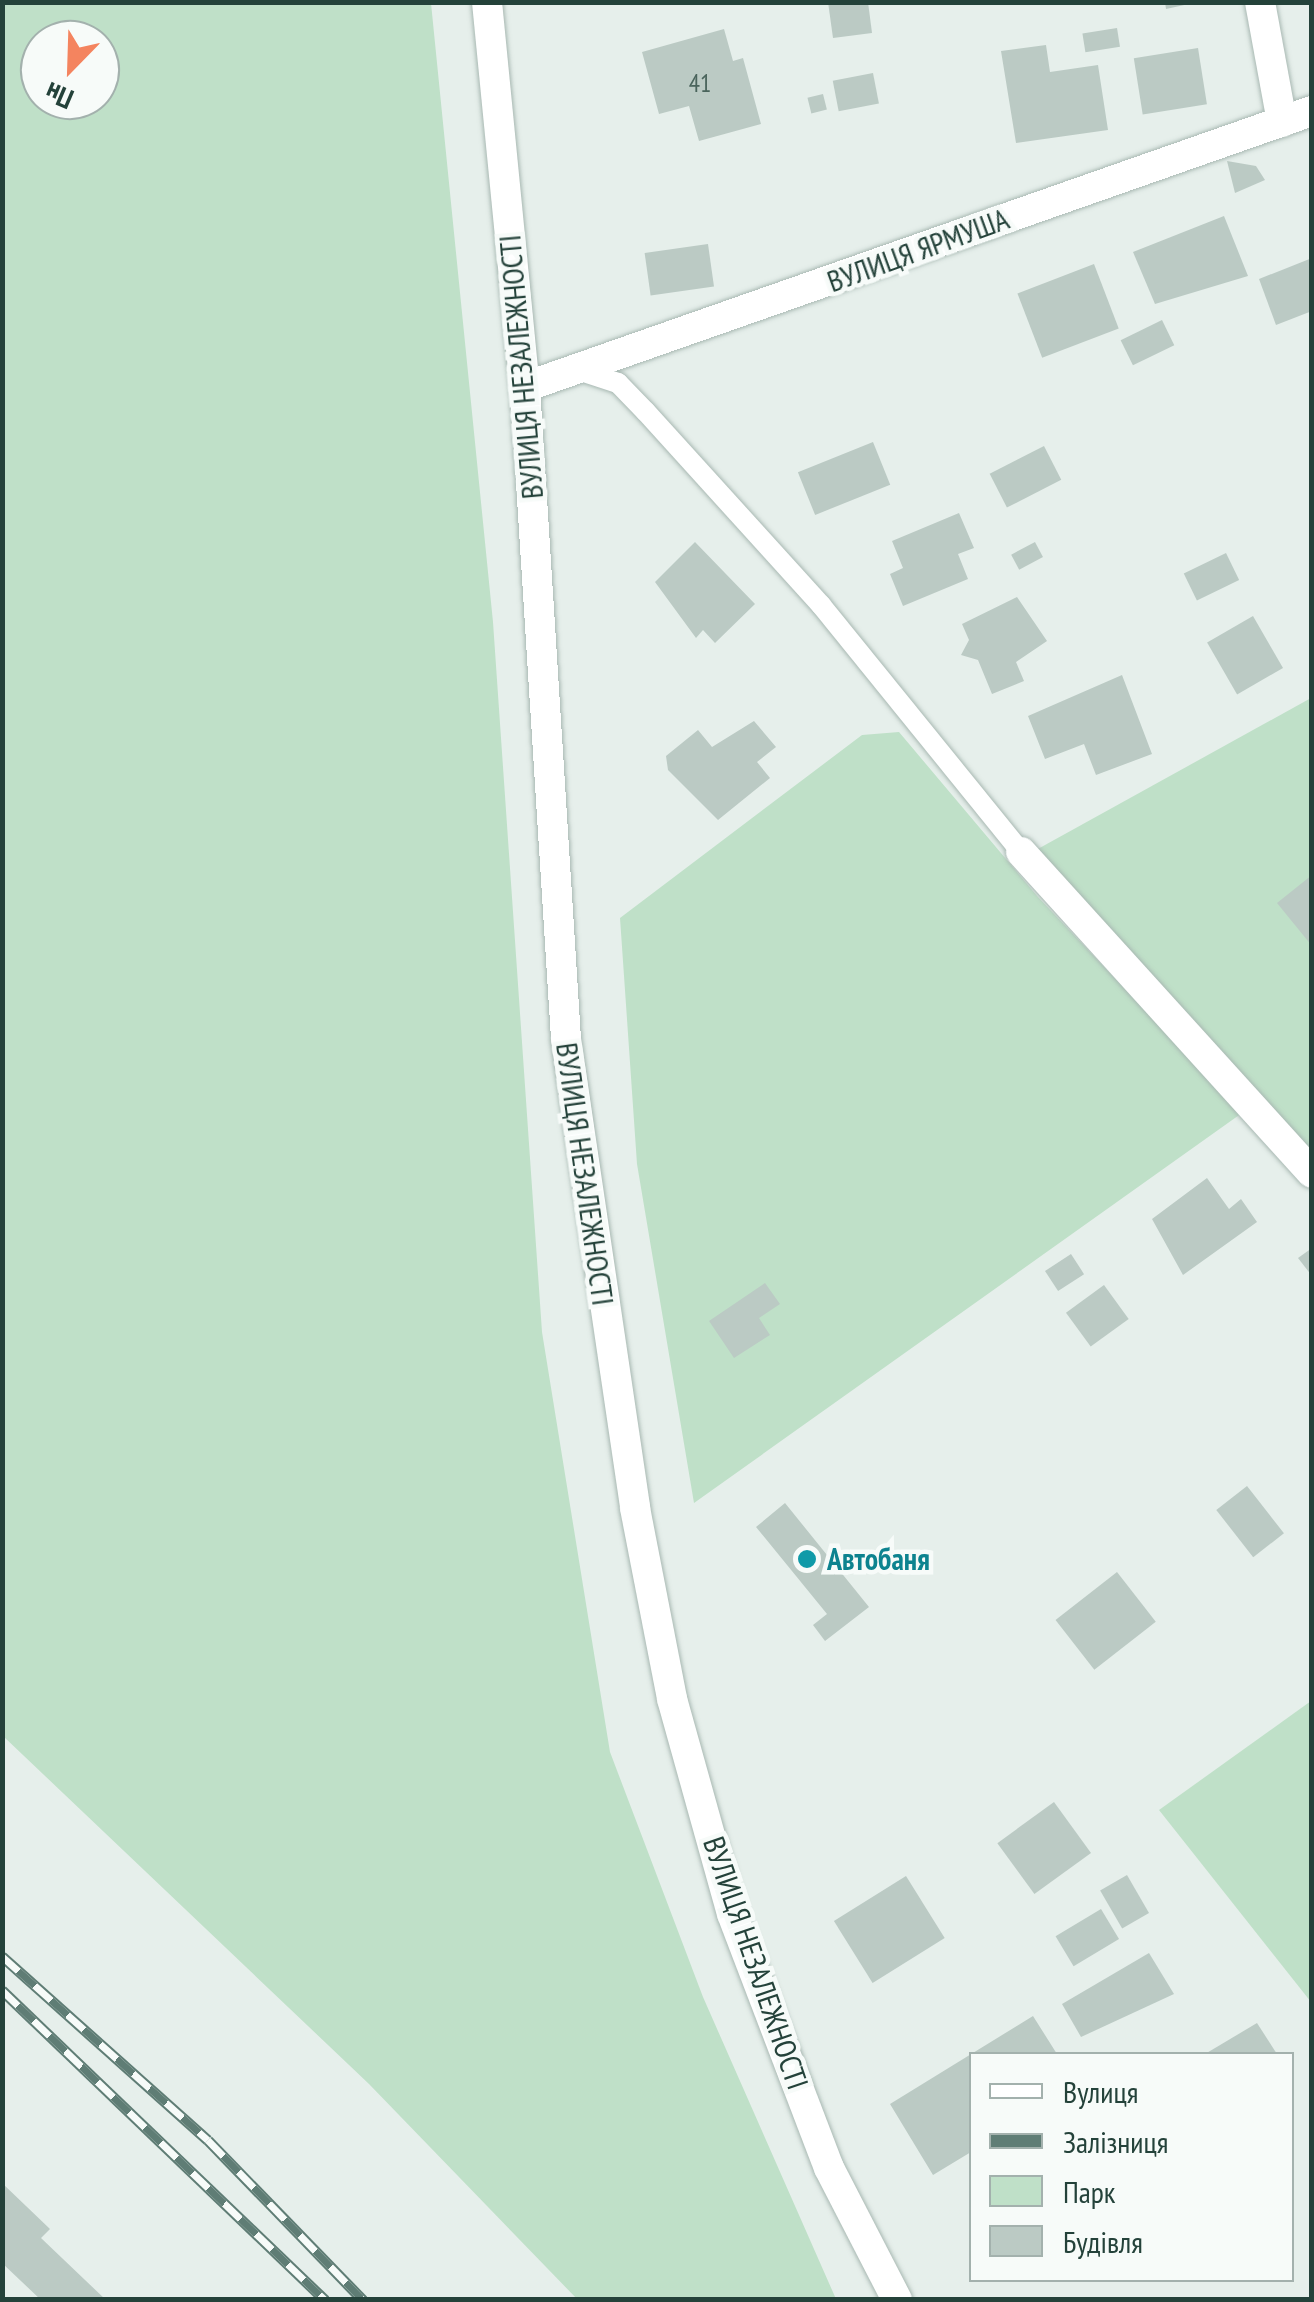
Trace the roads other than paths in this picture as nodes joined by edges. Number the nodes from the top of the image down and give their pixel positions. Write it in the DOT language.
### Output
graph roads {
  1 [pos="487,2"];
  2 [pos="1260,2"];
  3 [pos="1312,111"];
  4 [pos="1282,122"];
  5 [pos="584,372"];
  6 [pos="525,388"];
  7 [pos="1021,852"];
  8 [pos="1312,1172"];
  9 [pos="897,2300"];
  1 -- 6 [label="street, ВУЛИЦЯ НЕЗАЛЕЖНОСТІ"];
  2 -- 4 [label="street"];
  3 -- 4 [label="street, ВУЛИЦЯ ЯРМУША"];
  4 -- 5 [label="street, ВУЛИЦЯ ЯРМУША"];
  5 -- 6 [label="street, ВУЛИЦЯ ЯРМУША"];
  5 -- 7 [label="lane"];
  6 -- 9 [label="street, ВУЛИЦЯ НЕЗАЛЕЖНОСТІ"];
  7 -- 8 [label="street"];
}
